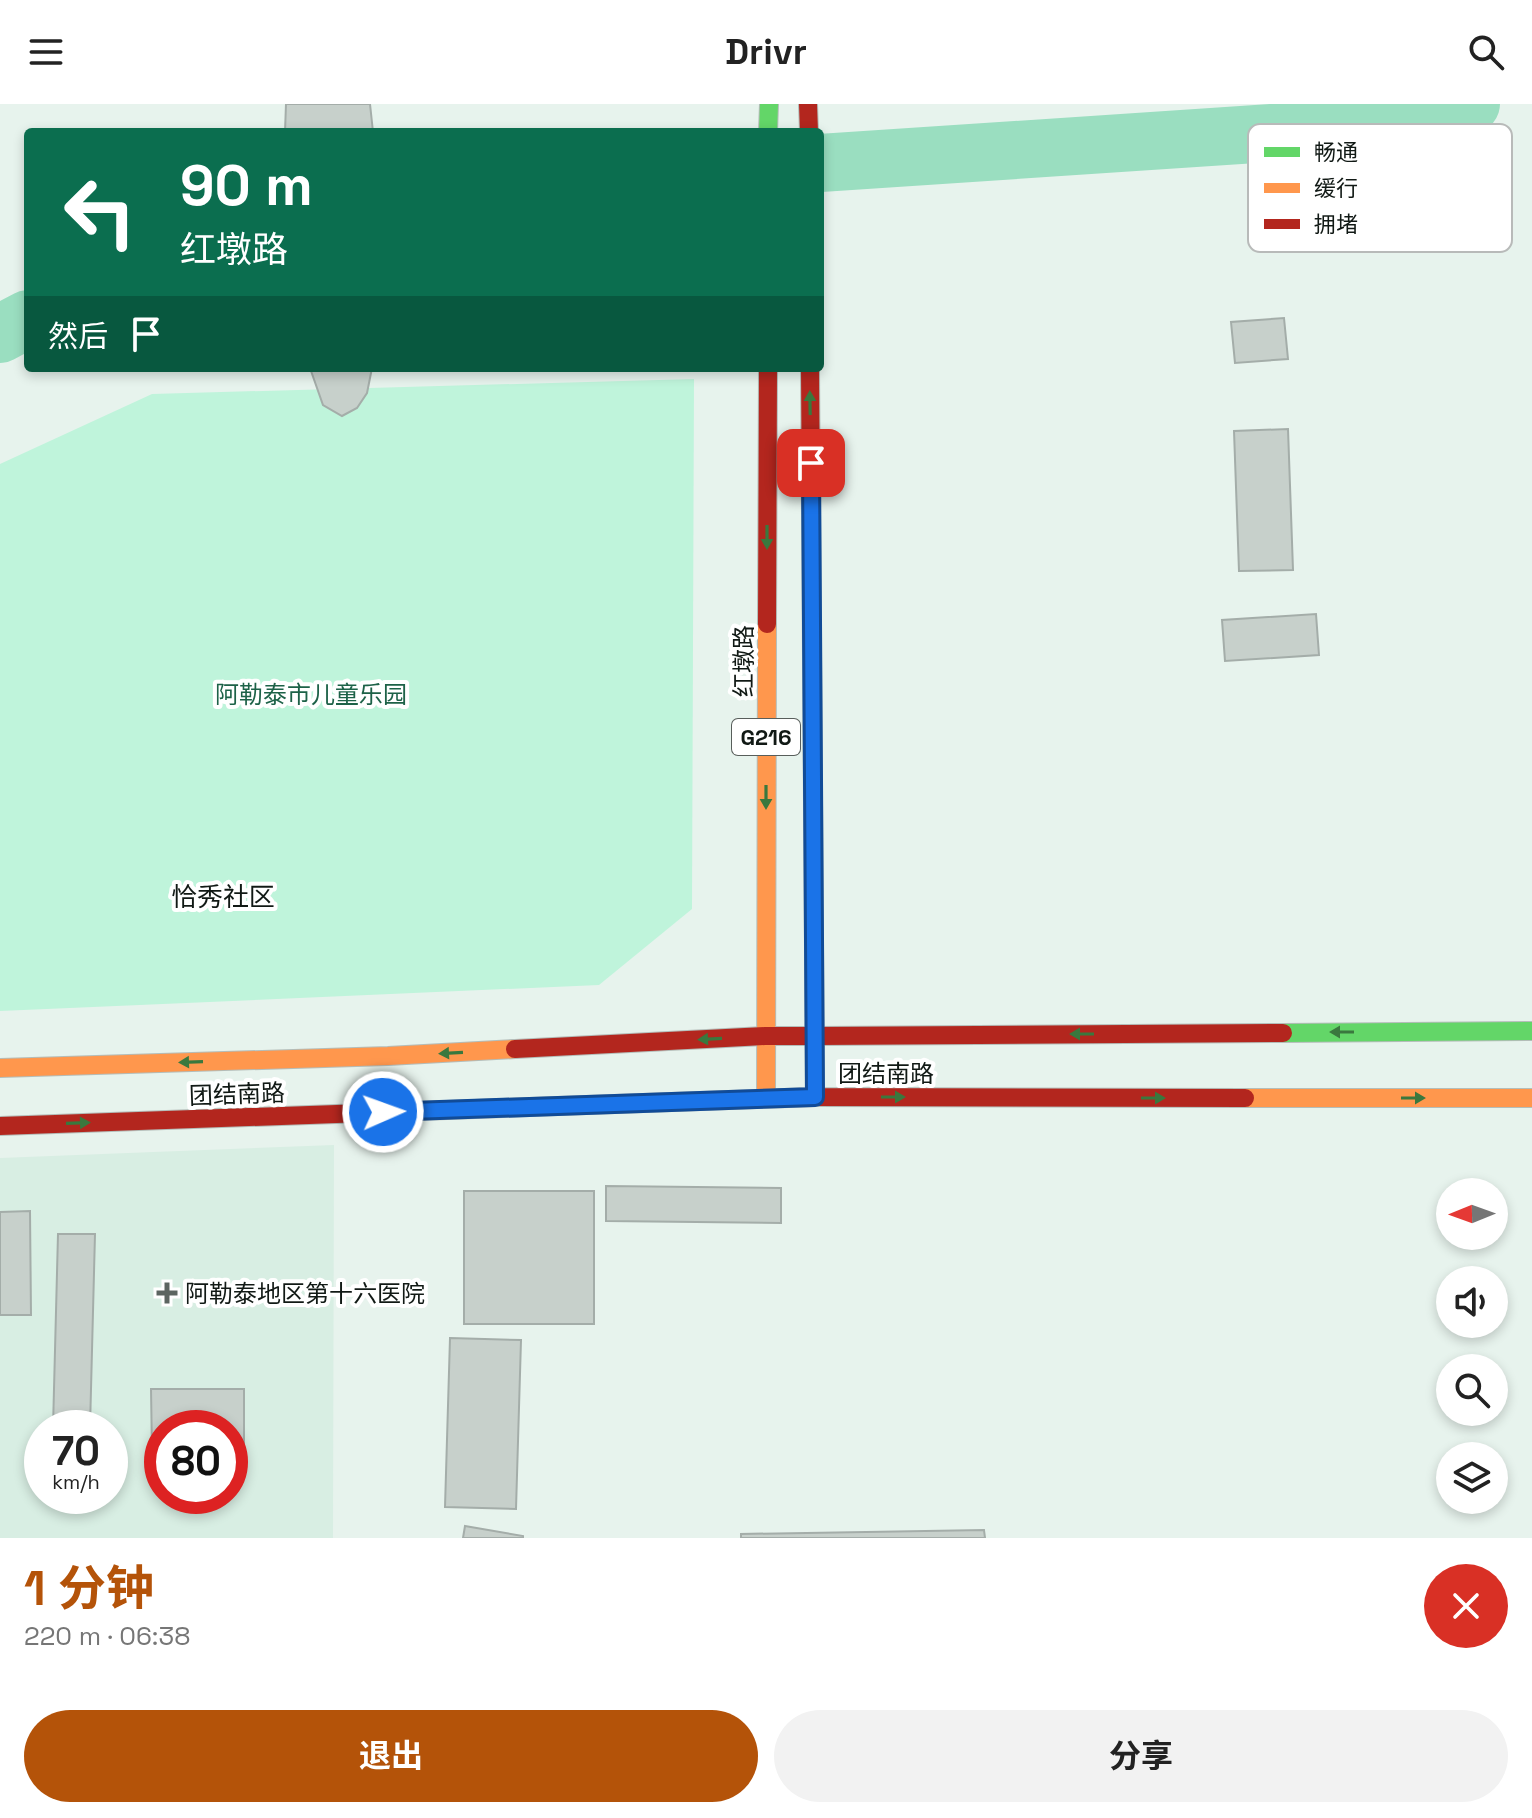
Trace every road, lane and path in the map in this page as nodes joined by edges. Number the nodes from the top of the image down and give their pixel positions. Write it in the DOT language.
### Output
graph roads {
  1 [pos="769,104"];
  2 [pos="808,104"];
  3 [pos="768,128"];
  4 [pos="809,128"];
  5 [pos="768,372"];
  6 [pos="810,372"];
  7 [pos="1532,1031"];
  8 [pos="765,1036"];
  9 [pos="816,1036"];
  10 [pos="0,1068"];
  11 [pos="815,1097"];
  12 [pos="1532,1098"];
  13 [pos="766,1099"];
  14 [pos="0,1126"];
  1 -- 3 [label="main road"];
  2 -- 4 [label="main road"];
  5 -- 8 [label="main road, 红墩路 / G216, one-way"];
  9 -- 6 [label="main road, G216, one-way"];
  7 -- 9 [label="main road, 团结南路, one-way"];
  8 -- 9 [label="main road, 团结南路"];
  8 -- 10 [label="main road, 团结南路, one-way"];
  8 -- 13 [label="main road, 红墩路 / G216"];
  9 -- 11 [label="main road, G216"];
  11 -- 12 [label="main road, 团结南路, one-way"];
  11 -- 13 [label="main road, 团结南路"];
  14 -- 13 [label="main road, 团结南路, one-way"];
}
